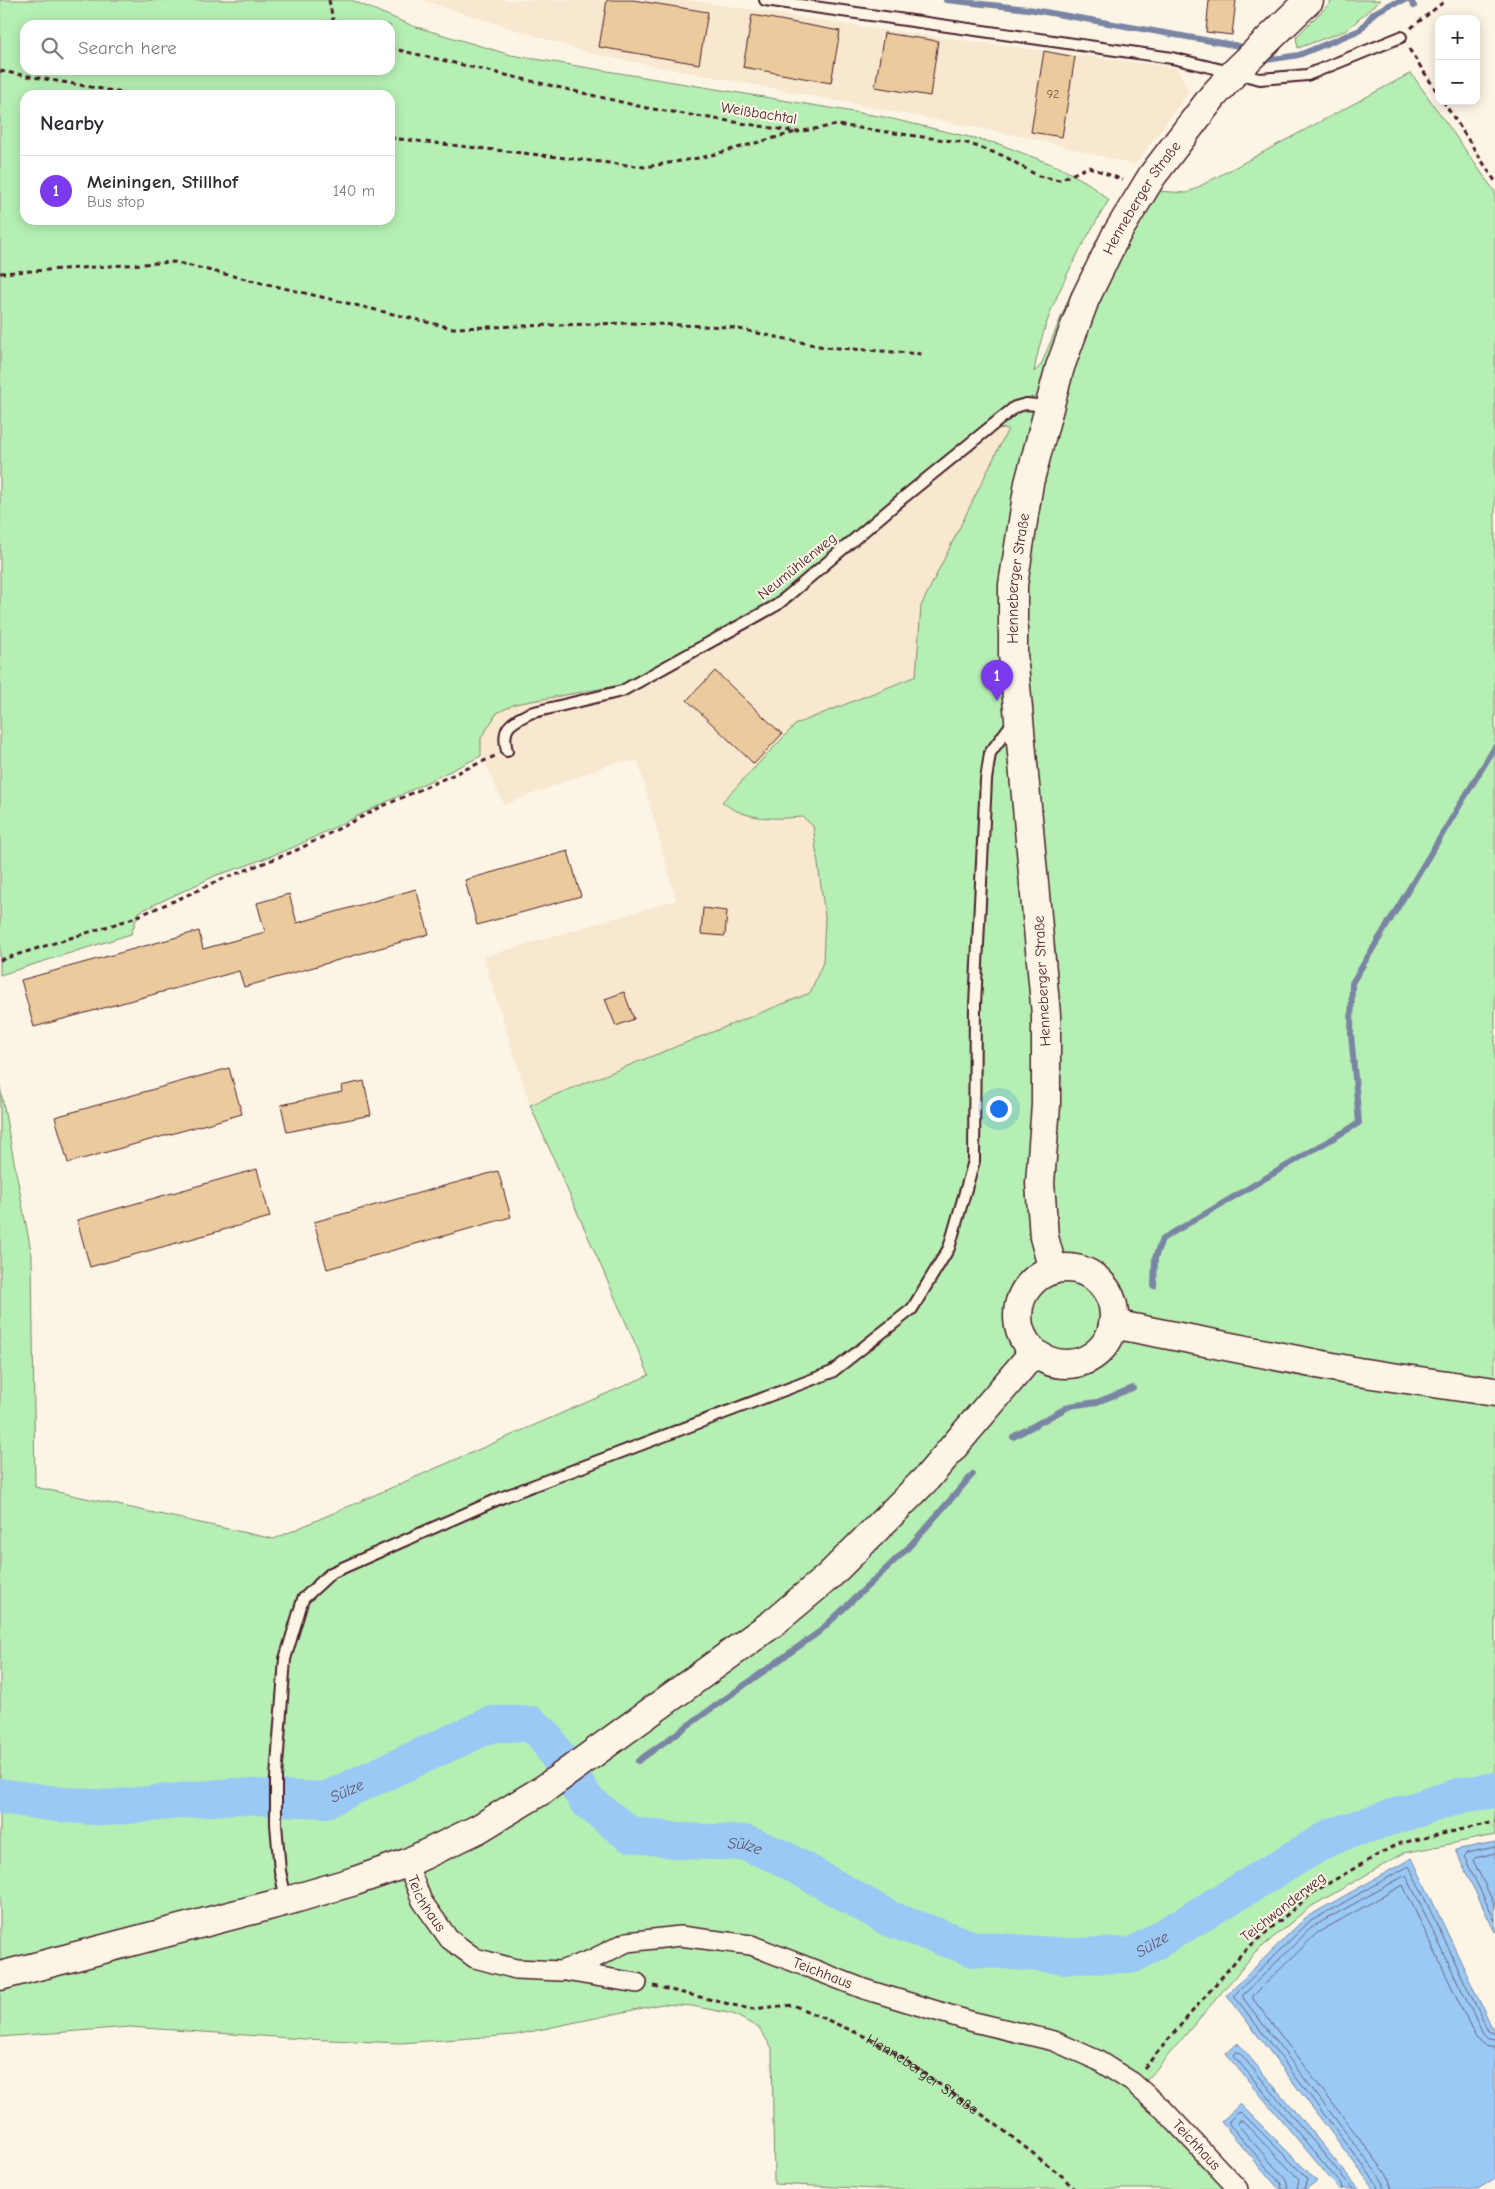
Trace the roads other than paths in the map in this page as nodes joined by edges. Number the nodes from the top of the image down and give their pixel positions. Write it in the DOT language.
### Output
graph roads {
  1 [pos="765,0"];
  2 [pos="1309,0"];
  3 [pos="1401,36"];
  4 [pos="1235,72"];
  5 [pos="1048,406"];
  6 [pos="1017,717"];
  7 [pos="506,751"];
  8 [pos="1053,1270"];
  9 [pos="1113,1324"];
  10 [pos="1034,1352"];
  11 [pos="1495,1392"];
  12 [pos="407,1863"];
  13 [pos="287,1901"];
  14 [pos="560,1970"];
  15 [pos="0,1976"];
  16 [pos="637,1983"];
  17 [pos="1238,2189"];
  1 -- 4 [label="lane"];
  2 -- 4 [label="main road, Henneberger Straße"];
  3 -- 4 [label="lane"];
  4 -- 5 [label="main road, Henneberger Straße"];
  5 -- 6 [label="main road, Henneberger Straße"];
  5 -- 7 [label="lane, Neumühlenweg"];
  6 -- 8 [label="main road, Henneberger Straße"];
  6 -- 13 [label="lane"];
  8 -- 9 [label="main road"];
  8 -- 10 [label="main road"];
  9 -- 10 [label="main road"];
  9 -- 11 [label="main road"];
  10 -- 12 [label="main road"];
  12 -- 13 [label="main road"];
  12 -- 14 [label="street, Teichhaus"];
  13 -- 15 [label="main road"];
  14 -- 16 [label="street"];
  14 -- 17 [label="street, Teichhaus"];
}
